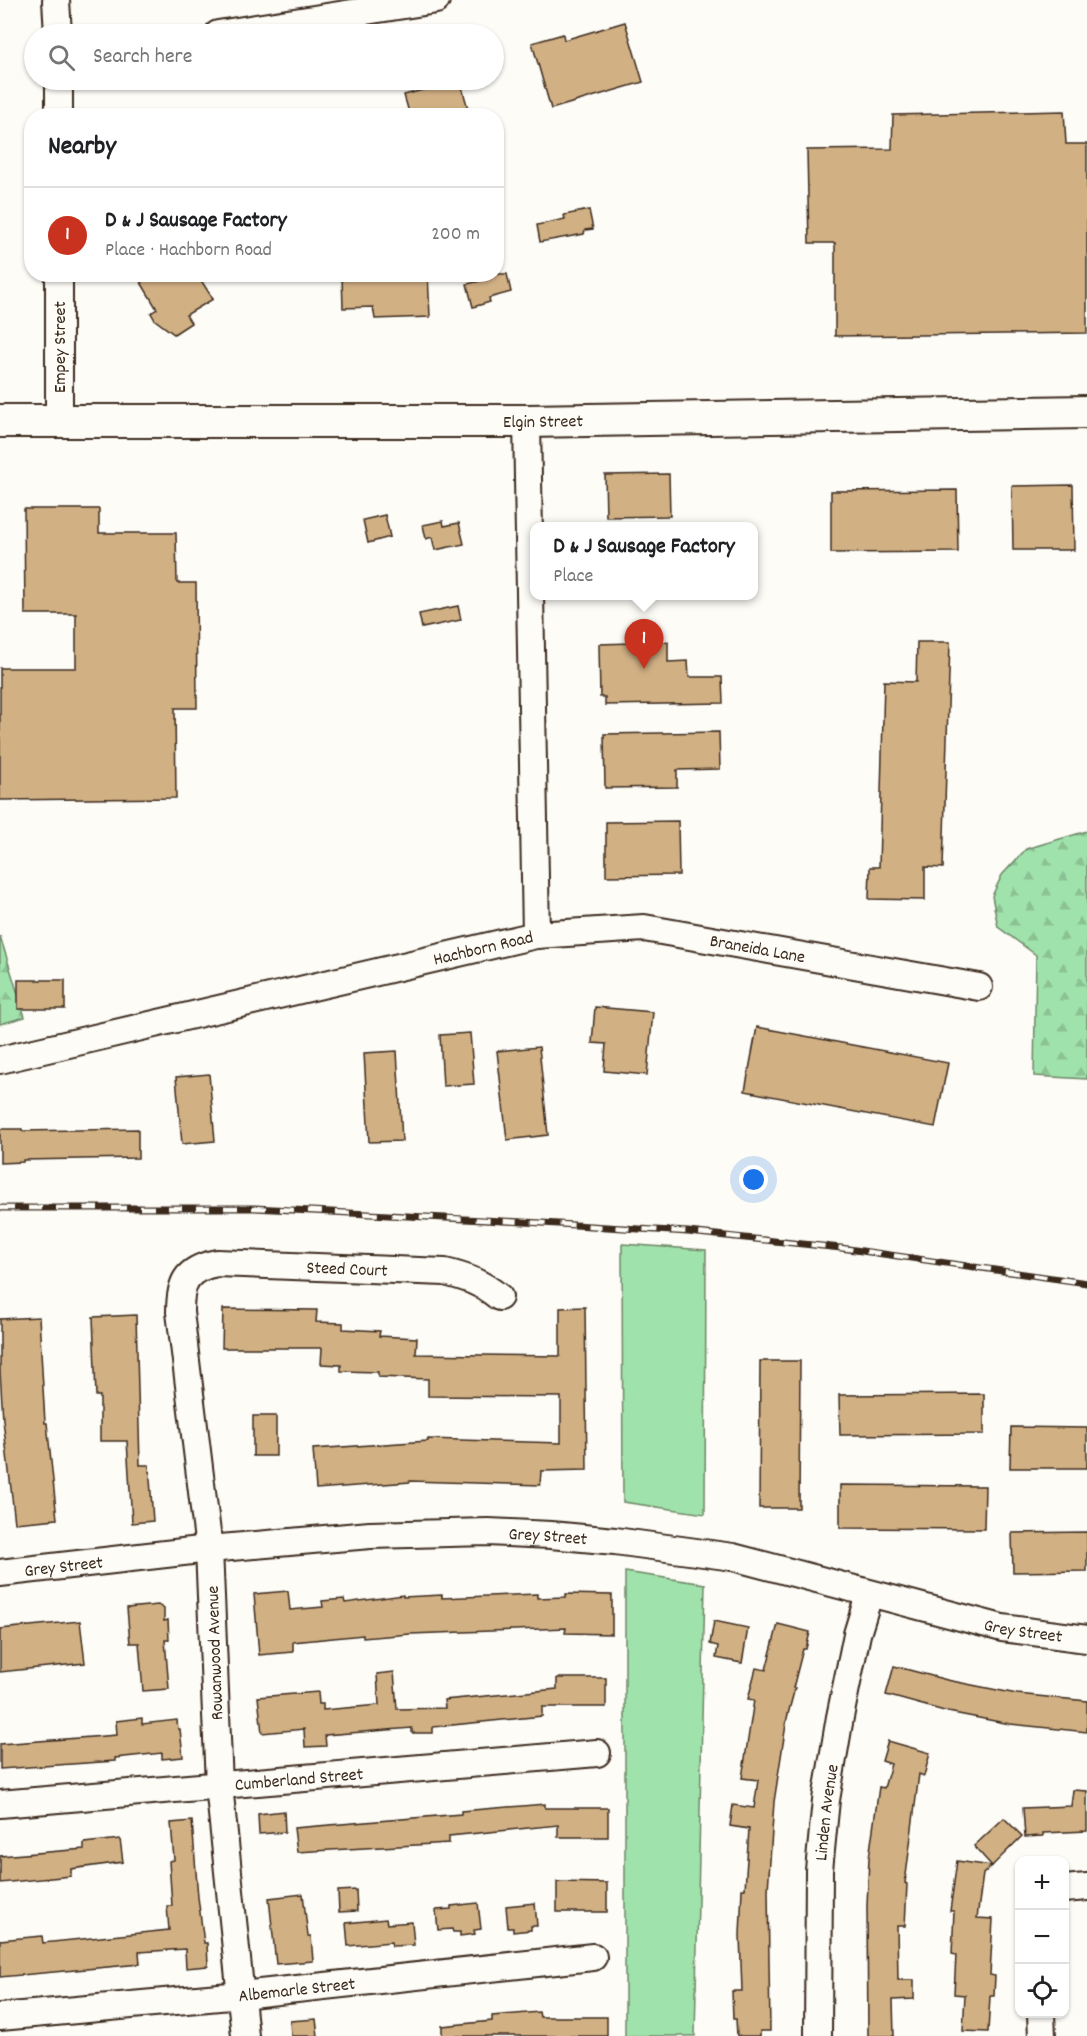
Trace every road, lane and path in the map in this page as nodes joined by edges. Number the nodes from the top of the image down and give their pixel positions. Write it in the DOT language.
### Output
graph roads {
  1 [pos="56,0"];
  2 [pos="436,0"];
  3 [pos="57,24"];
  4 [pos="282,24"];
  5 [pos="59,90"];
  6 [pos="59,108"];
  7 [pos="59,282"];
  8 [pos="1087,412"];
  9 [pos="59,420"];
  10 [pos="0,421"];
  11 [pos="527,421"];
  12 [pos="530,592"];
  13 [pos="530,600"];
  14 [pos="536,935"];
  15 [pos="979,987"];
  16 [pos="0,1060"];
  17 [pos="191,1274"];
  18 [pos="499,1297"];
  19 [pos="209,1550"];
  20 [pos="0,1573"];
  21 [pos="869,1595"];
  22 [pos="1087,1639"];
  23 [pos="597,1753"];
  24 [pos="219,1785"];
  25 [pos="0,1804"];
  26 [pos="1087,1887"];
  27 [pos="1069,1889"];
  28 [pos="593,1957"];
  29 [pos="241,1995"];
  30 [pos="0,2017"];
  31 [pos="1041,2018"];
  32 [pos="245,2036"];
  33 [pos="818,2036"];
  34 [pos="1042,2036"];
  1 -- 3 [label="street"];
  2 -- 4 [label="street"];
  5 -- 6 [label="street"];
  7 -- 9 [label="street, Empey Street"];
  8 -- 11 [label="main road, Elgin Street"];
  9 -- 10 [label="main road, Elgin Street"];
  9 -- 11 [label="main road, Elgin Street"];
  11 -- 12 [label="street, Hachborn Road"];
  13 -- 14 [label="street, Hachborn Road"];
  14 -- 15 [label="street, Braneida Lane"];
  14 -- 16 [label="street, Hachborn Road"];
  17 -- 18 [label="street, Steed Court"];
  17 -- 19 [label="street, Rowanwood Avenue"];
  19 -- 20 [label="street, Grey Street"];
  19 -- 21 [label="street, Grey Street"];
  19 -- 24 [label="street, Rowanwood Avenue"];
  21 -- 22 [label="street, Grey Street"];
  21 -- 33 [label="street, Linden Avenue"];
  23 -- 24 [label="street, Cumberland Street"];
  24 -- 25 [label="street, Cumberland Street"];
  24 -- 29 [label="street, Rowanwood Avenue"];
  26 -- 27 [label="street"];
  28 -- 29 [label="street, Albemarle Street"];
  29 -- 30 [label="street, Albemarle Street"];
  29 -- 32 [label="street, Rowanwood Avenue"];
  31 -- 34 [label="street"];
}
